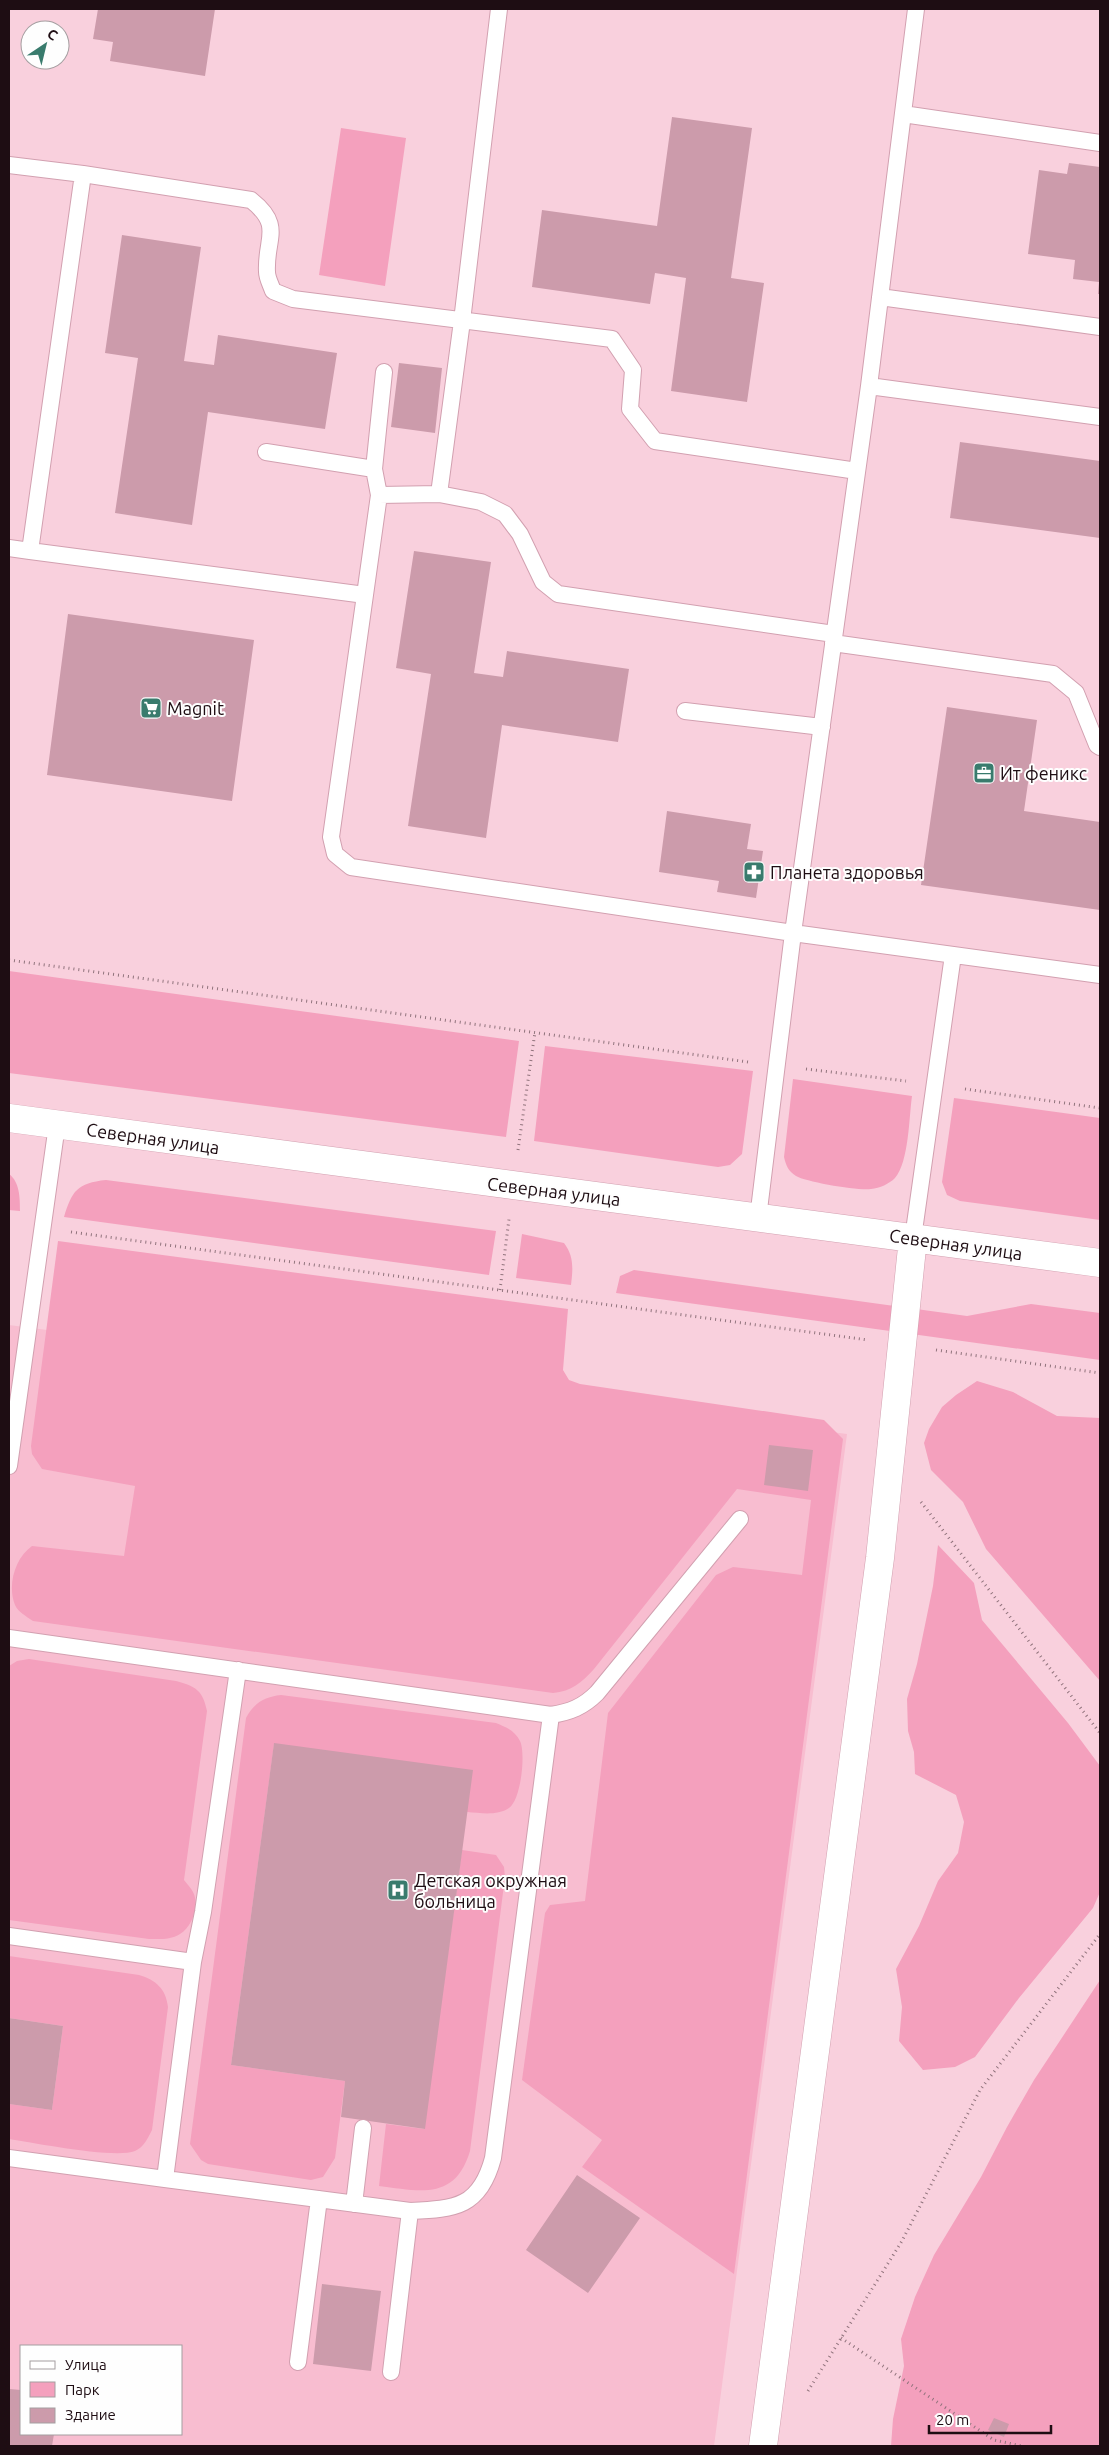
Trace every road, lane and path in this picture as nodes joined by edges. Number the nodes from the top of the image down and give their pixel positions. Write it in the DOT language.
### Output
graph roads {
  1 [pos="499,9"];
  2 [pos="916,9"];
  3 [pos="902,114"];
  4 [pos="1100,143"];
  5 [pos="9,165"];
  6 [pos="83,174"];
  7 [pos="880,296"];
  8 [pos="462,321"];
  9 [pos="1100,327"];
  10 [pos="384,372"];
  11 [pos="869,386"];
  12 [pos="1100,417"];
  13 [pos="266,452"];
  14 [pos="374,469"];
  15 [pos="857,471"];
  16 [pos="439,494"];
  17 [pos="379,495"];
  18 [pos="9,548"];
  19 [pos="30,551"];
  20 [pos="365,595"];
  21 [pos="834,639"];
  22 [pos="685,711"];
  23 [pos="822,727"];
  24 [pos="1100,747"];
  25 [pos="794,933"];
  26 [pos="952,955"];
  27 [pos="9,960"];
  28 [pos="1100,975"];
  29 [pos="778,1066"];
  30 [pos="934,1084"];
  31 [pos="1100,1108"];
  32 [pos="9,1118"];
  33 [pos="57,1125"];
  34 [pos="758,1218"];
  35 [pos="41,1228"];
  36 [pos="913,1238"];
  37 [pos="1100,1263"];
  38 [pos="902,1345"];
  39 [pos="1100,1372"];
  40 [pos="890,1461"];
  41 [pos="9,1466"];
  42 [pos="740,1519"];
  43 [pos="9,1638"];
  44 [pos="238,1670"];
  45 [pos="551,1715"];
  46 [pos="1100,1733"];
  47 [pos="1100,1934"];
  48 [pos="9,1936"];
  49 [pos="193,1962"];
  50 [pos="364,2128"];
  51 [pos="9,2158"];
  52 [pos="165,2179"];
  53 [pos="319,2199"];
  54 [pos="354,2204"];
  55 [pos="410,2211"];
  56 [pos="841,2338"];
  57 [pos="298,2362"];
  58 [pos="390,2372"];
  59 [pos="806,2395"];
  60 [pos="762,2446"];
  61 [pos="1022,2446"];
  1 -- 8 [label="lane"];
  2 -- 3 [label="lane"];
  3 -- 4 [label="lane"];
  3 -- 7 [label="lane"];
  5 -- 6 [label="lane"];
  6 -- 8 [label="lane"];
  6 -- 19 [label="lane"];
  7 -- 9 [label="lane"];
  7 -- 11 [label="lane"];
  8 -- 15 [label="lane"];
  8 -- 16 [label="lane"];
  10 -- 14 [label="lane"];
  11 -- 12 [label="lane"];
  11 -- 15 [label="lane"];
  13 -- 14 [label="lane"];
  14 -- 17 [label="lane"];
  15 -- 21 [label="lane"];
  16 -- 17 [label="lane"];
  16 -- 21 [label="lane"];
  17 -- 20 [label="lane"];
  18 -- 19 [label="lane"];
  19 -- 20 [label="lane"];
  20 -- 25 [label="lane"];
  21 -- 23 [label="lane"];
  21 -- 24 [label="lane"];
  22 -- 23 [label="lane"];
  23 -- 25 [label="lane"];
  25 -- 26 [label="lane"];
  25 -- 29 [label="lane"];
  26 -- 28 [label="lane"];
  26 -- 30 [label="lane"];
  27 -- 29 [label="path"];
  29 -- 30 [label="path"];
  29 -- 34 [label="lane"];
  30 -- 31 [label="path"];
  30 -- 36 [label="lane"];
  32 -- 33 [label="street, Северная улица"];
  33 -- 34 [label="street, Северная улица"];
  33 -- 35 [label="lane"];
  34 -- 36 [label="street, Северная улица"];
  35 -- 38 [label="path"];
  35 -- 41 [label="lane"];
  36 -- 37 [label="street, Северная улица"];
  36 -- 38 [label="street"];
  38 -- 39 [label="path"];
  38 -- 40 [label="street"];
  40 -- 46 [label="path"];
  40 -- 60 [label="street"];
  42 -- 45 [label="lane"];
  43 -- 44 [label="lane"];
  44 -- 45 [label="lane"];
  44 -- 49 [label="lane"];
  45 -- 55 [label="lane"];
  47 -- 56 [label="path"];
  48 -- 49 [label="lane"];
  49 -- 52 [label="lane"];
  50 -- 54 [label="lane"];
  51 -- 52 [label="lane"];
  52 -- 53 [label="lane"];
  53 -- 54 [label="lane"];
  53 -- 57 [label="lane"];
  54 -- 55 [label="lane"];
  55 -- 58 [label="lane"];
  56 -- 59 [label="path"];
  56 -- 61 [label="path"];
}
